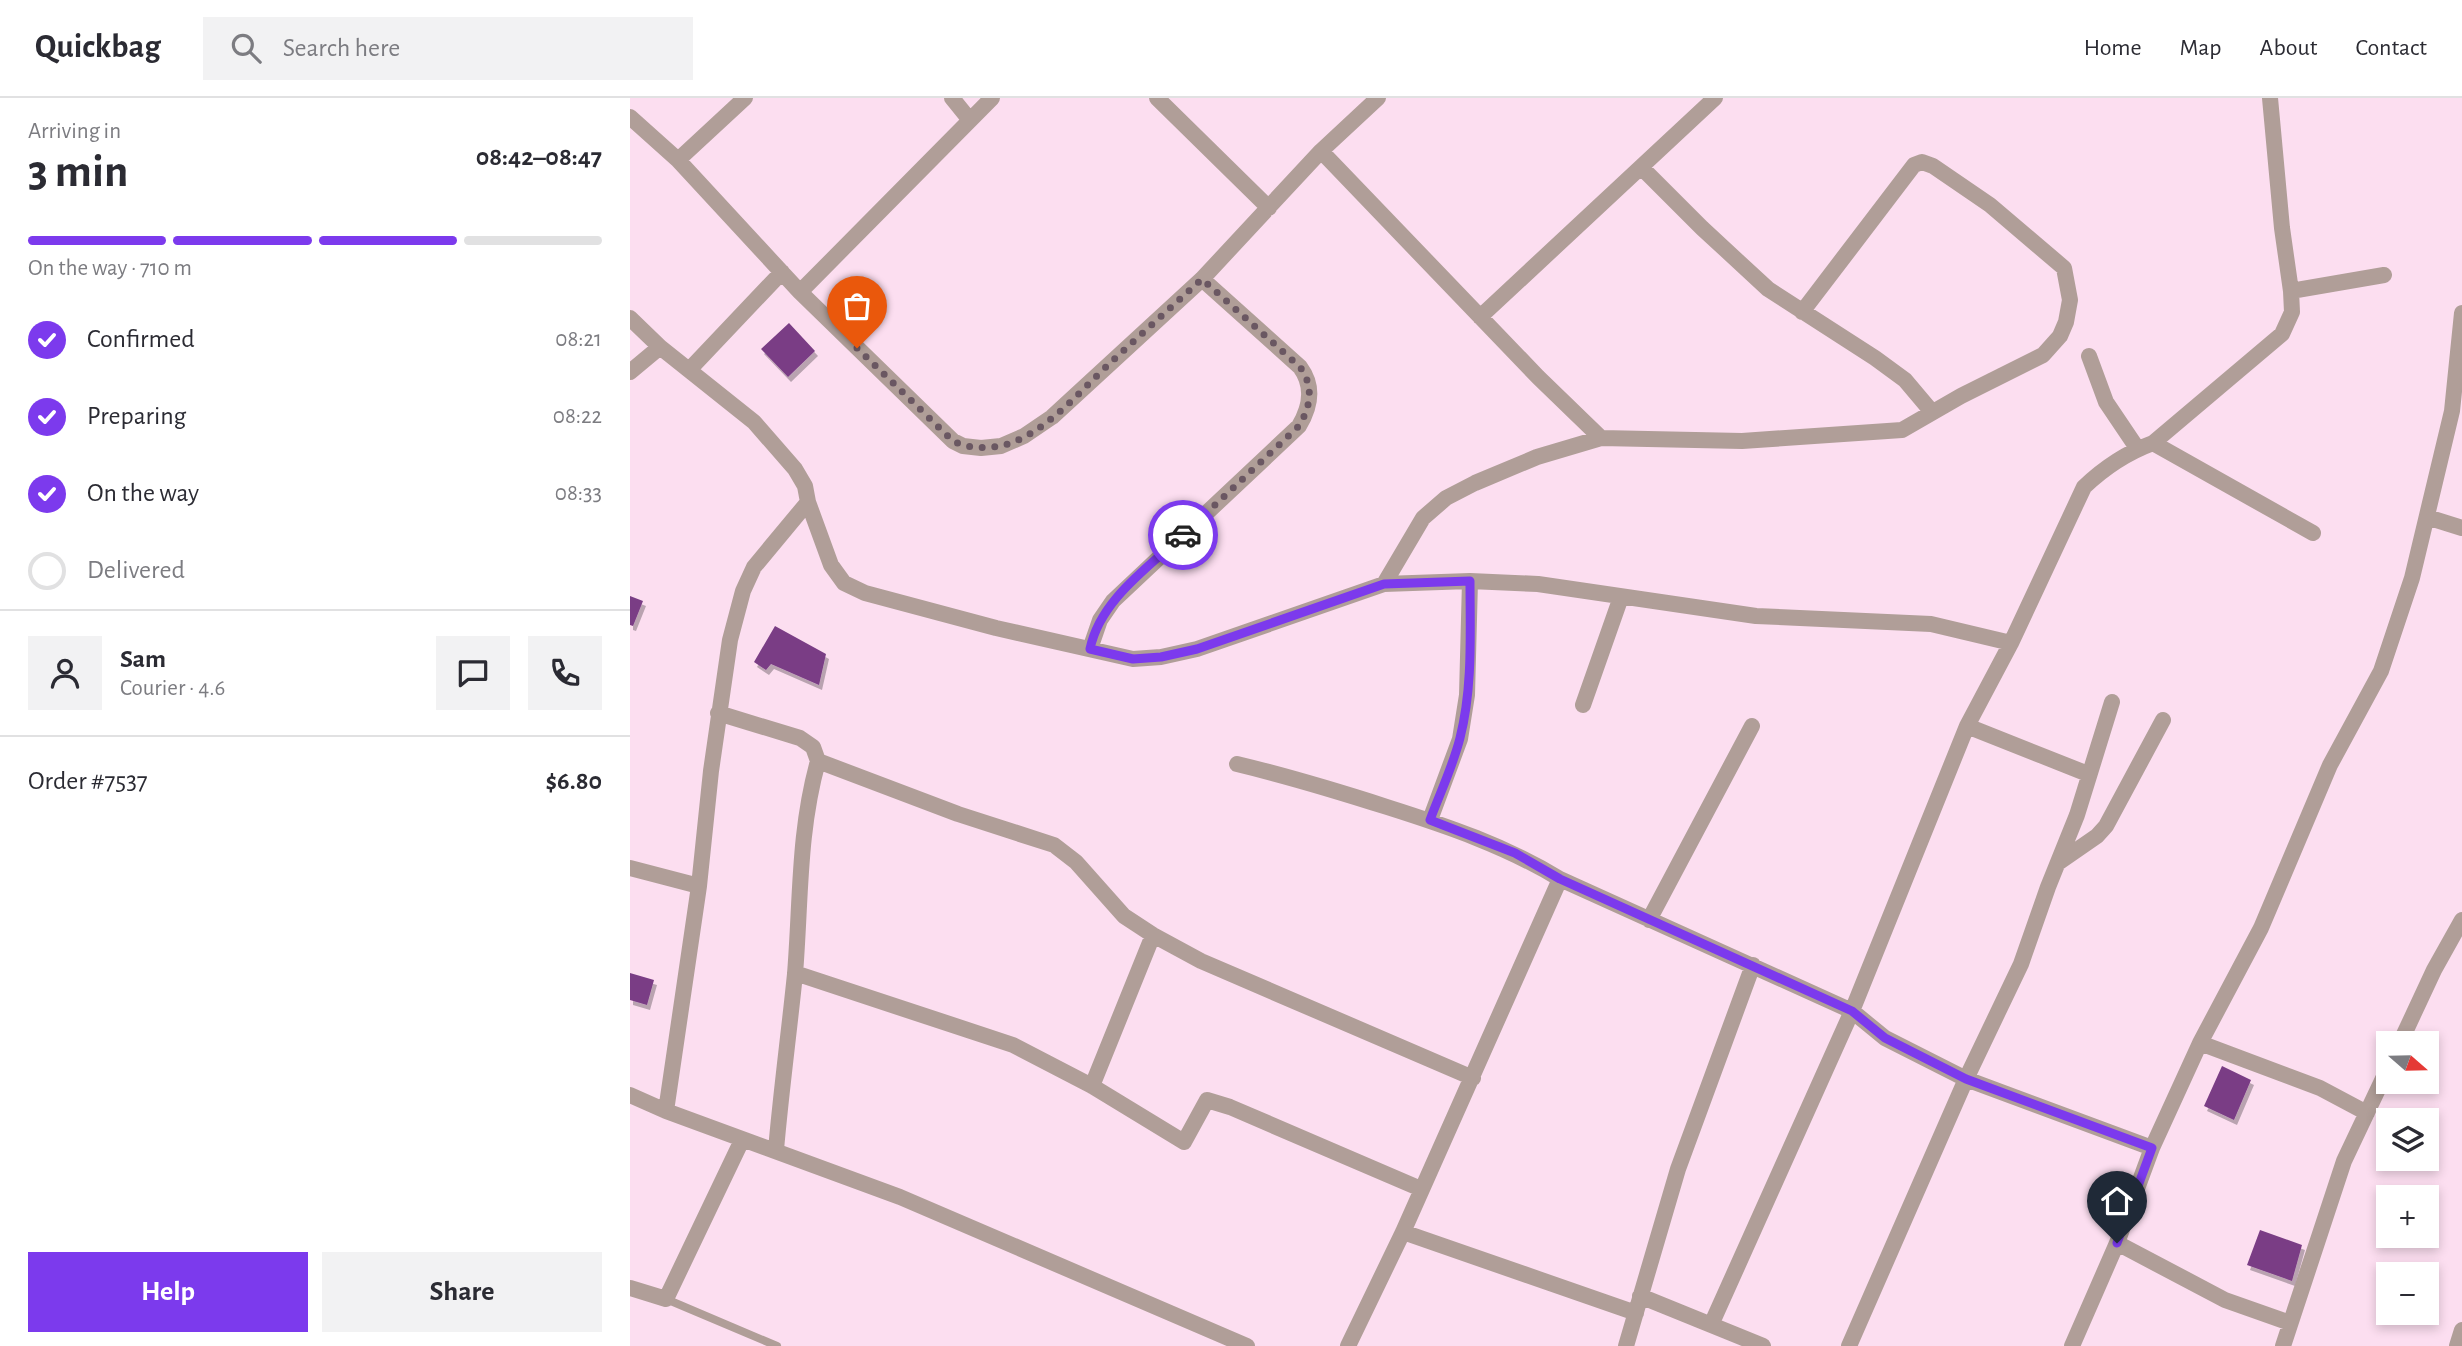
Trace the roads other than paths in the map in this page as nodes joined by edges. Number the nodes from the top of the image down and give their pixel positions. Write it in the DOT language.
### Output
graph roads {
  1 [pos="745,98"];
  2 [pos="952,98"];
  3 [pos="992,98"];
  4 [pos="1157,98"];
  5 [pos="1378,98"];
  6 [pos="1715,98"];
  7 [pos="2270,98"];
  8 [pos="630,117"];
  9 [pos="969,119"];
  10 [pos="1321,151"];
  11 [pos="678,160"];
  12 [pos="1642,168"];
  13 [pos="1269,208"];
  14 [pos="782,272"];
  15 [pos="2384,275"];
  16 [pos="1202,279"];
  17 [pos="2291,290"];
  18 [pos="800,292"];
  19 [pos="1802,312"];
  20 [pos="2462,313"];
  21 [pos="1480,317"];
  22 [pos="630,318"];
  23 [pos="660,347"];
  24 [pos="2089,356"];
  25 [pos="690,369"];
  26 [pos="630,372"];
  27 [pos="1932,412"];
  28 [pos="1601,438"];
  29 [pos="2145,446"];
  30 [pos="808,502"];
  31 [pos="2427,517"];
  32 [pos="2462,528"];
  33 [pos="2313,533"];
  34 [pos="1470,581"];
  35 [pos="1384,584"];
  36 [pos="1620,597"];
  37 [pos="2011,643"];
  38 [pos="1090,649"];
  39 [pos="2112,702"];
  40 [pos="1583,705"];
  41 [pos="718,713"];
  42 [pos="2163,720"];
  43 [pos="1752,726"];
  44 [pos="1967,726"];
  45 [pos="818,761"];
  46 [pos="1237,764"];
  47 [pos="2088,774"];
  48 [pos="1430,820"];
  49 [pos="2058,863"];
  50 [pos="630,868"];
  51 [pos="1560,879"];
  52 [pos="699,886"];
  53 [pos="1649,920"];
  54 [pos="2462,920"];
  55 [pos="1153,935"];
  56 [pos="1753,965"];
  57 [pos="795,973"];
  58 [pos="1852,1011"];
  59 [pos="2406,1031"];
  60 [pos="2200,1043"];
  61 [pos="1473,1077"];
  62 [pos="1966,1079"];
  63 [pos="1092,1086"];
  64 [pos="2376,1094"];
  65 [pos="630,1095"];
  66 [pos="666,1111"];
  67 [pos="2367,1113"];
  68 [pos="742,1140"];
  69 [pos="2152,1148"];
  70 [pos="776,1150"];
  71 [pos="1421,1189"];
  72 [pos="1403,1233"];
  73 [pos="2117,1243"];
  74 [pos="630,1288"];
  75 [pos="1640,1296"];
  76 [pos="666,1298"];
  77 [pos="1636,1313"];
  78 [pos="2290,1322"];
  79 [pos="1711,1325"];
  80 [pos="2462,1330"];
  81 [pos="777,1346"];
  82 [pos="1247,1346"];
  83 [pos="1348,1346"];
  84 [pos="1626,1346"];
  85 [pos="1762,1346"];
  86 [pos="1849,1346"];
  87 [pos="2072,1346"];
  88 [pos="2283,1346"];
  89 [pos="2457,1346"];
  1 -- 11 [label="street"];
  2 -- 9 [label="street"];
  3 -- 9 [label="street"];
  4 -- 13 [label="street"];
  5 -- 10 [label="street"];
  6 -- 12 [label="street"];
  7 -- 17 [label="street"];
  8 -- 11 [label="street"];
  9 -- 18 [label="street"];
  10 -- 13 [label="street"];
  10 -- 21 [label="street"];
  11 -- 14 [label="street"];
  12 -- 19 [label="street"];
  12 -- 21 [label="street"];
  13 -- 16 [label="street"];
  14 -- 18 [label="street"];
  14 -- 25 [label="street"];
  15 -- 17 [label="street"];
  16 -- 18 [label="street"];
  16 -- 38 [label="street"];
  17 -- 29 [label="street"];
  19 -- 27 [label="street"];
  19 -- 27 [label="street"];
  20 -- 31 [label="street"];
  21 -- 28 [label="street"];
  22 -- 23 [label="street"];
  23 -- 25 [label="street"];
  23 -- 26 [label="street"];
  24 -- 29 [label="street"];
  25 -- 30 [label="street"];
  27 -- 28 [label="street"];
  28 -- 35 [label="street"];
  29 -- 33 [label="street"];
  29 -- 37 [label="street"];
  30 -- 38 [label="street"];
  30 -- 41 [label="street"];
  31 -- 32 [label="street"];
  31 -- 60 [label="street"];
  34 -- 35 [label="street"];
  34 -- 36 [label="street"];
  34 -- 48 [label="street"];
  35 -- 38 [label="street"];
  36 -- 37 [label="street"];
  36 -- 40 [label="street"];
  37 -- 44 [label="street"];
  39 -- 47 [label="street"];
  41 -- 45 [label="street"];
  41 -- 52 [label="street"];
  42 -- 49 [label="street"];
  43 -- 53 [label="street"];
  44 -- 47 [label="street"];
  44 -- 58 [label="street"];
  45 -- 55 [label="street"];
  45 -- 57 [label="street"];
  46 -- 48 [label="street"];
  47 -- 49 [label="street"];
  48 -- 51 [label="street"];
  49 -- 62 [label="street"];
  50 -- 52 [label="street"];
  51 -- 53 [label="street"];
  51 -- 61 [label="street"];
  52 -- 66 [label="street"];
  53 -- 56 [label="street"];
  54 -- 59 [label="street"];
  55 -- 61 [label="street"];
  55 -- 63 [label="street"];
  56 -- 58 [label="street"];
  56 -- 75 [label="street"];
  57 -- 63 [label="street"];
  57 -- 70 [label="street"];
  58 -- 62 [label="street"];
  58 -- 79 [label="street"];
  60 -- 67 [label="street"];
  60 -- 69 [label="street"];
  61 -- 71 [label="street"];
  62 -- 69 [label="street"];
  62 -- 86 [label="street"];
  63 -- 71 [label="street"];
  64 -- 67 [label="street"];
  65 -- 66 [label="street"];
  66 -- 68 [label="street"];
  67 -- 78 [label="street"];
  68 -- 70 [label="street"];
  68 -- 76 [label="street"];
  69 -- 73 [label="street"];
  70 -- 82 [label="street"];
  71 -- 72 [label="street"];
  72 -- 77 [label="street"];
  72 -- 83 [label="street"];
  73 -- 78 [label="street"];
  73 -- 87 [label="street"];
  74 -- 76 [label="street"];
  75 -- 77 [label="street"];
  75 -- 79 [label="street"];
  76 -- 81 [label="lane"];
  77 -- 84 [label="street"];
  78 -- 88 [label="street"];
  79 -- 85 [label="street"];
  80 -- 89 [label="street"];
}
